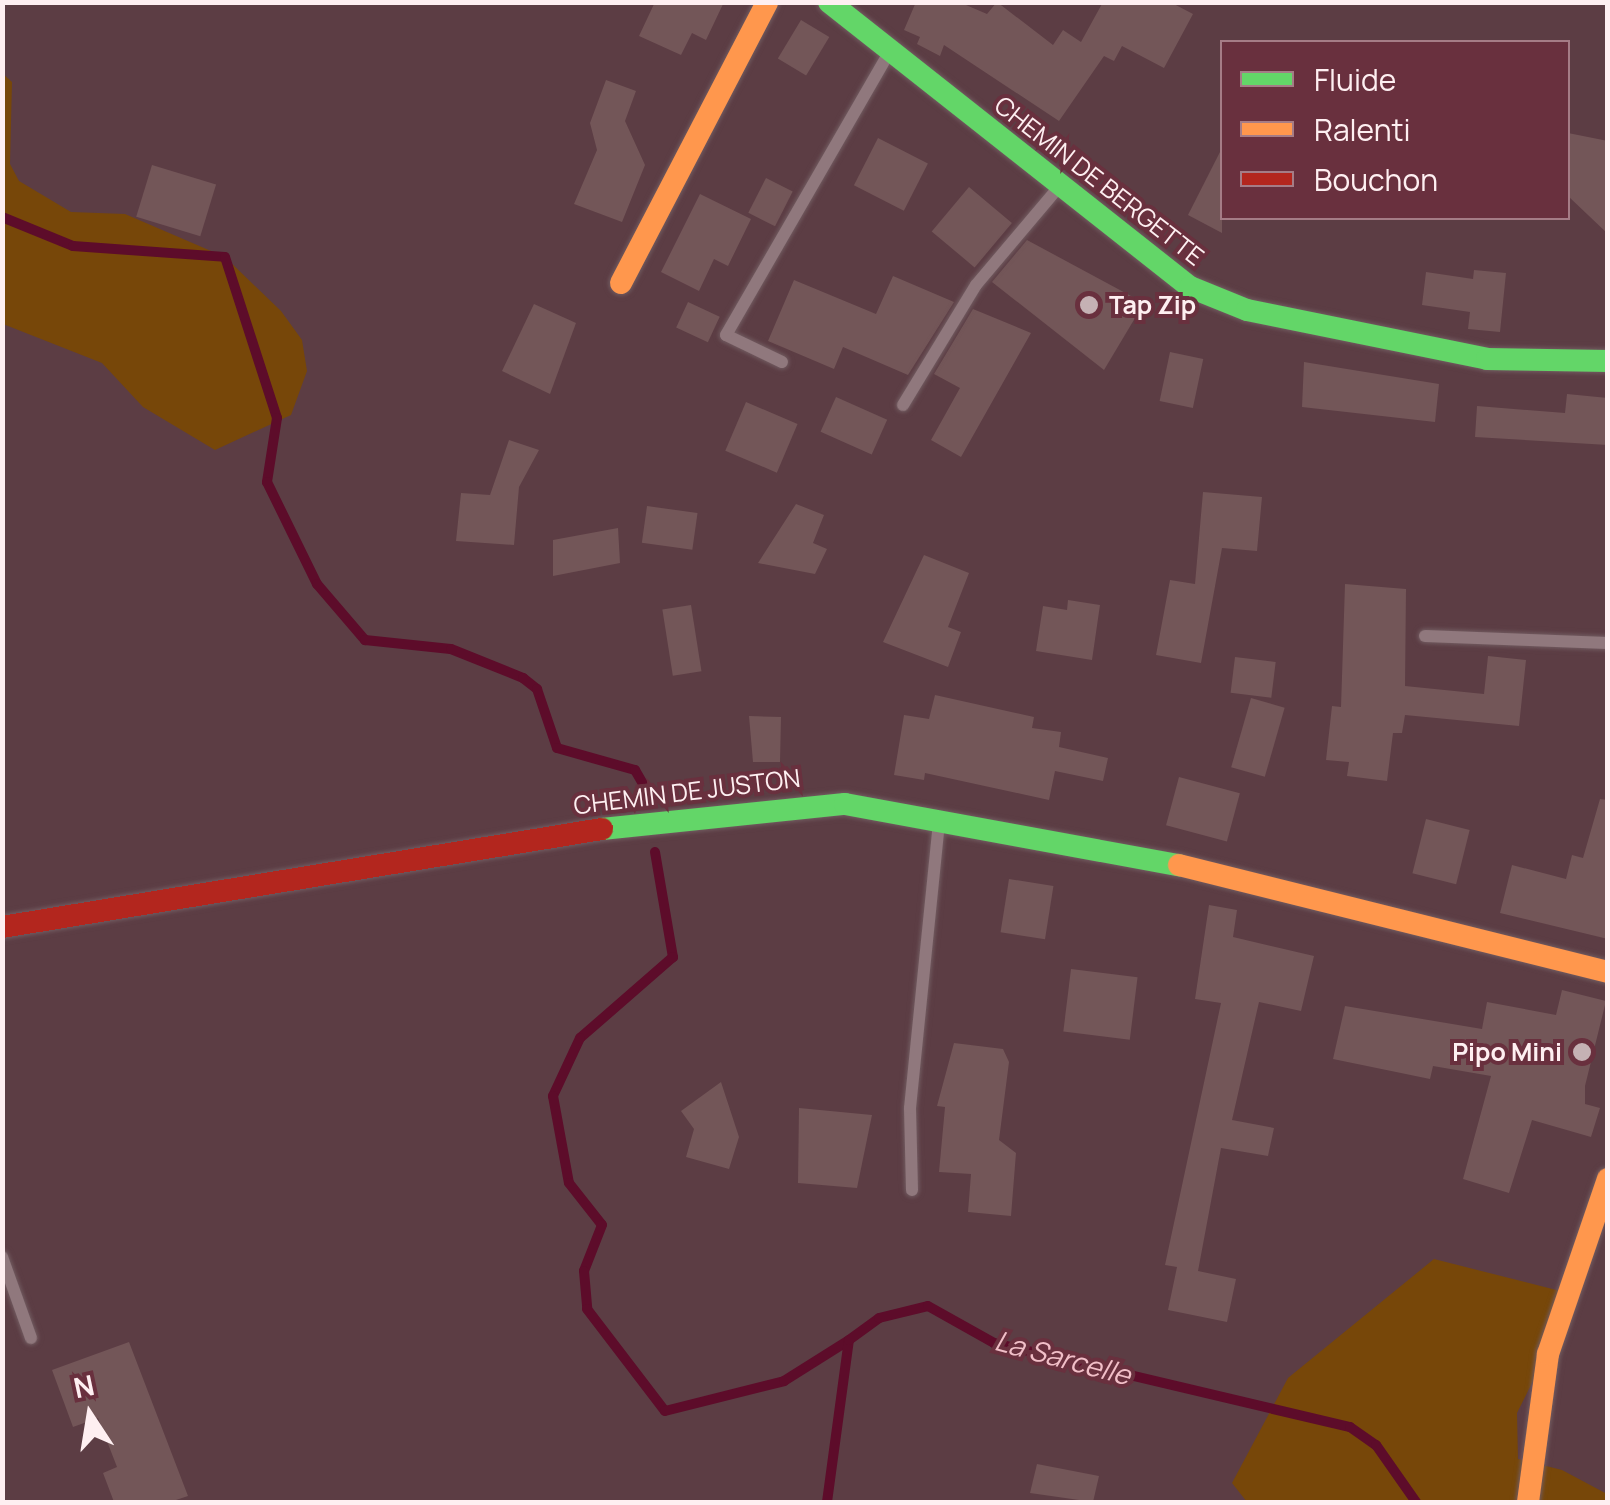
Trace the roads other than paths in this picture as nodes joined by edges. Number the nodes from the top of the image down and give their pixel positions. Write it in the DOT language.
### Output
graph roads {
  1 [pos="767,2"];
  2 [pos="829,2"];
  3 [pos="889,53"];
  4 [pos="1058,188"];
  5 [pos="621,283"];
  6 [pos="1608,361"];
  7 [pos="782,362"];
  8 [pos="902,404"];
  9 [pos="1425,636"];
  10 [pos="1608,643"];
  11 [pos="940,816"];
  12 [pos="2,927"];
  13 [pos="1608,972"];
  14 [pos="1608,1180"];
  15 [pos="912,1190"];
  16 [pos="2,1257"];
  17 [pos="31,1338"];
  18 [pos="1528,1502"];
  1 -- 5 [label="street"];
  2 -- 3 [label="street, CHEMIN DE BERGETTE"];
  3 -- 4 [label="street, CHEMIN DE BERGETTE"];
  3 -- 7 [label="lane"];
  4 -- 6 [label="street, CHEMIN DE BERGETTE"];
  4 -- 8 [label="lane"];
  9 -- 10 [label="lane"];
  11 -- 12 [label="street, CHEMIN DE JUSTON"];
  11 -- 13 [label="street, CHEMIN DE JUSTON"];
  11 -- 15 [label="lane"];
  14 -- 18 [label="street"];
  16 -- 17 [label="lane"];
}
